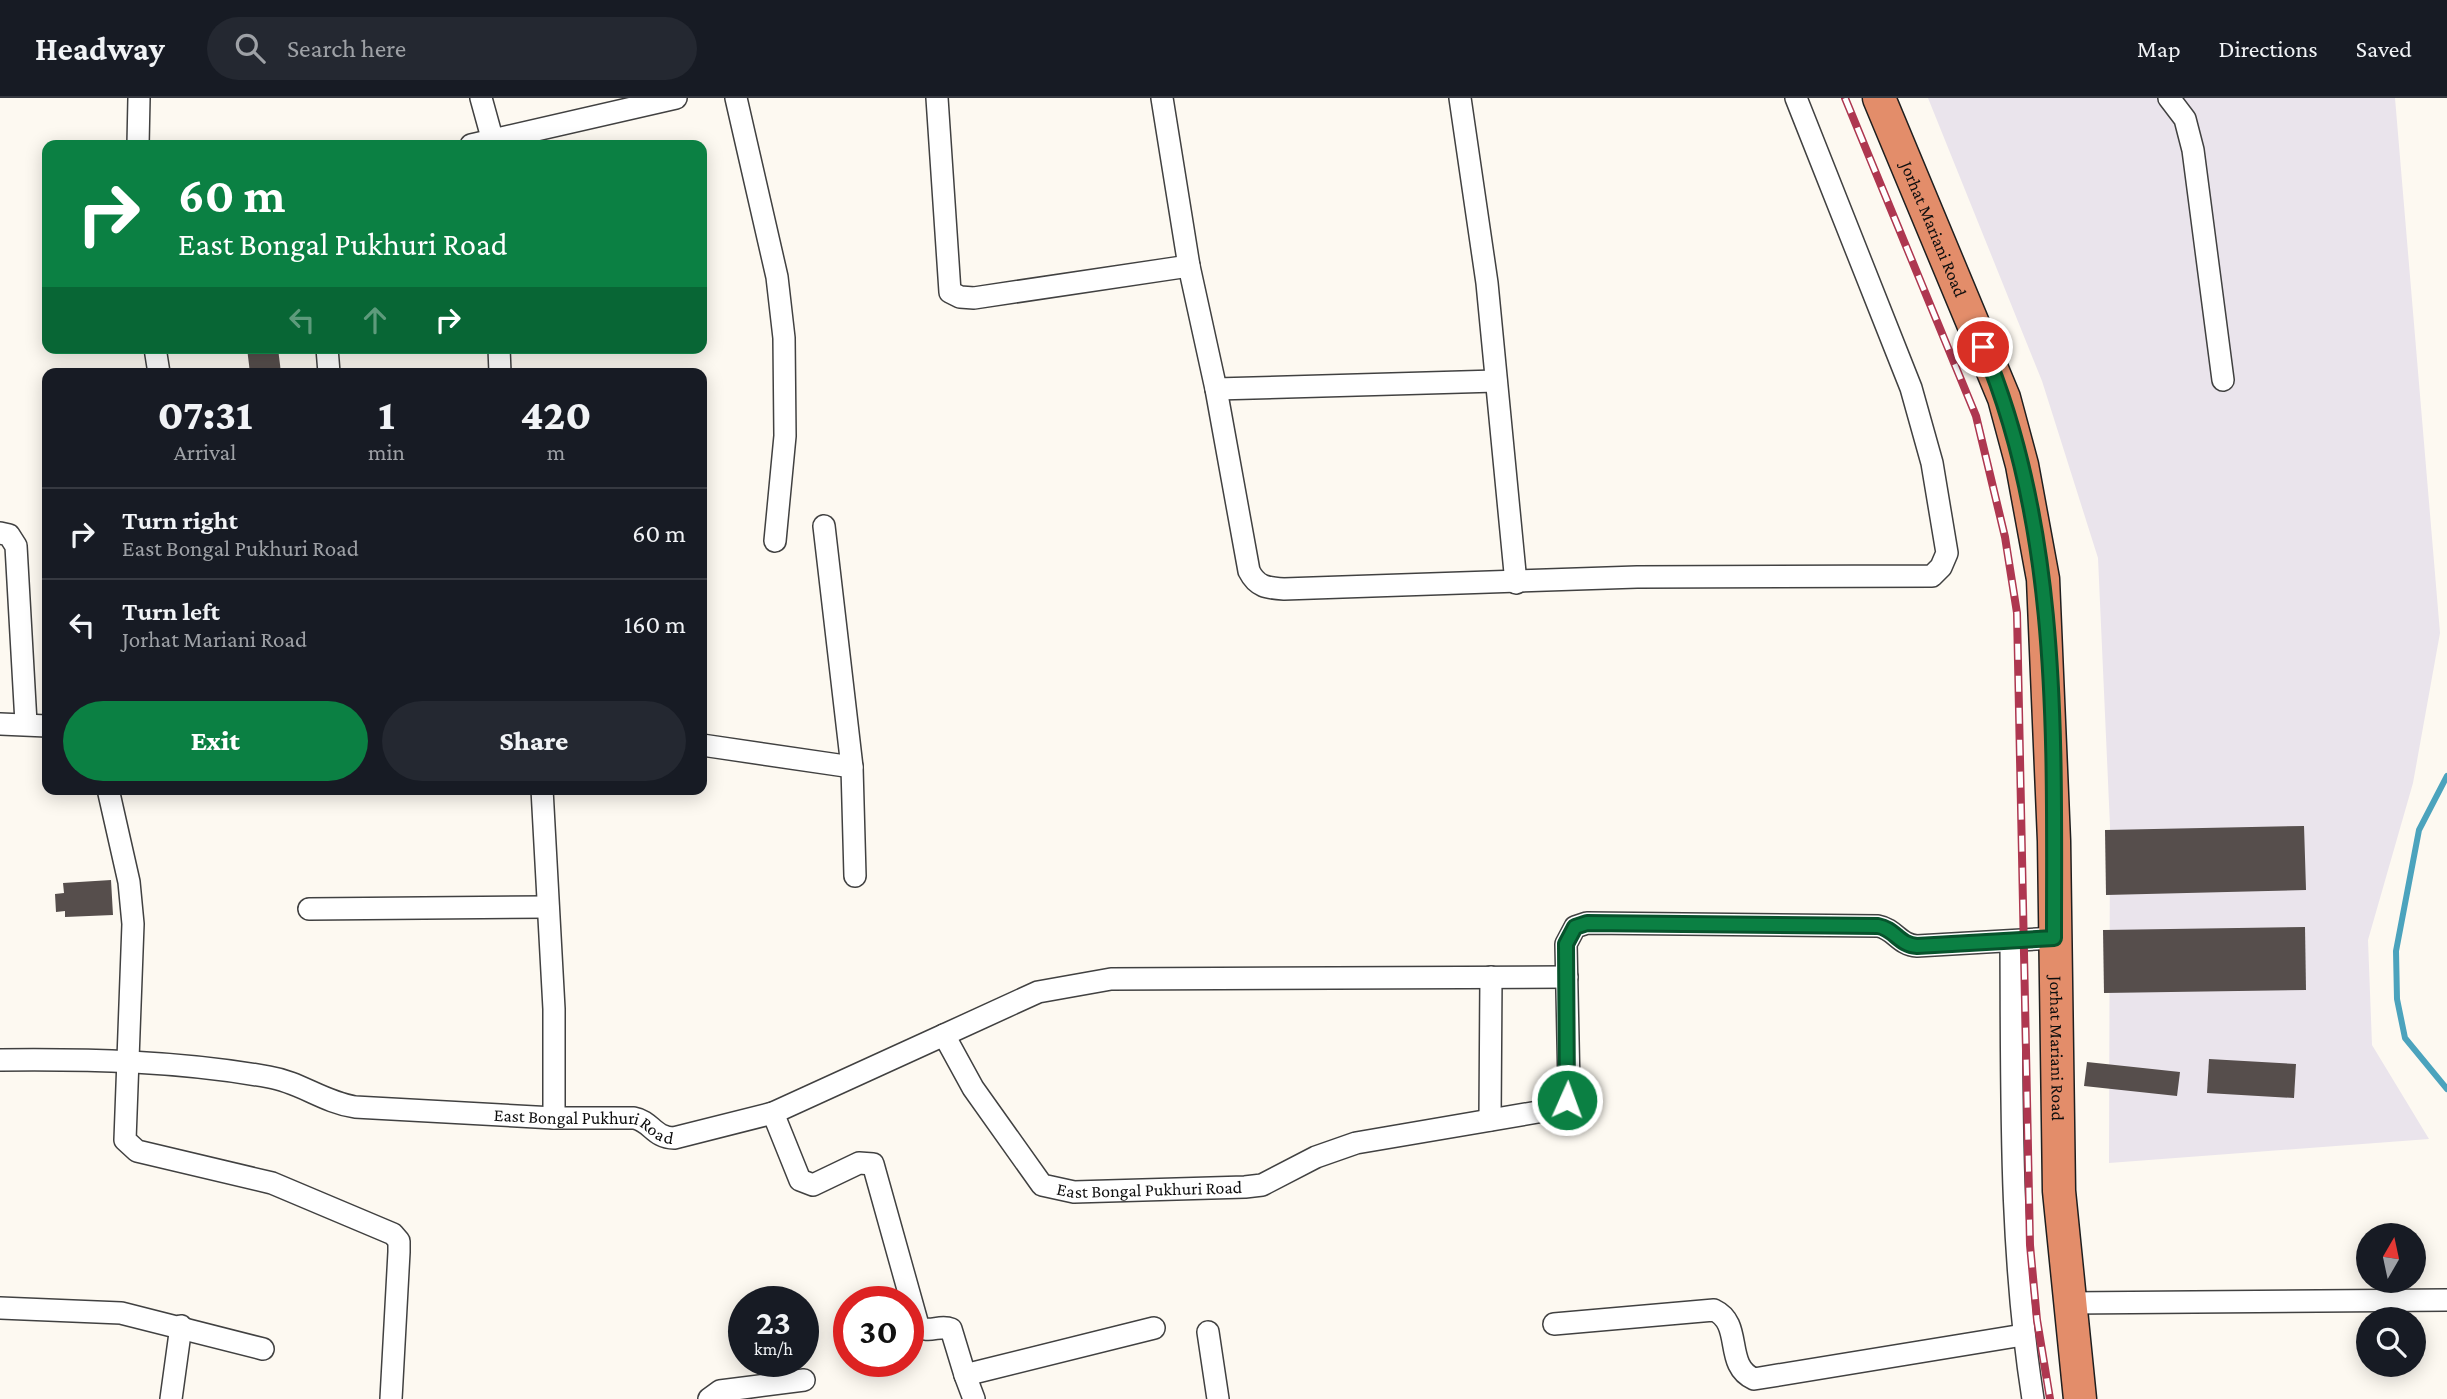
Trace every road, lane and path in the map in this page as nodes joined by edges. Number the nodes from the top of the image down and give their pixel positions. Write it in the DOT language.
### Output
graph roads {
  1 [pos="139,98"];
  2 [pos="481,98"];
  3 [pos="676,98"];
  4 [pos="736,98"];
  5 [pos="937,98"];
  6 [pos="1162,98"];
  7 [pos="1460,98"];
  8 [pos="1796,98"];
  9 [pos="1879,98"];
  10 [pos="2169,98"];
  11 [pos="138,140"];
  12 [pos="493,140"];
  13 [pos="506,140"];
  14 [pos="1189,265"];
  15 [pos="2223,380"];
  16 [pos="1496,381"];
  17 [pos="1216,389"];
  18 [pos="824,526"];
  19 [pos="0,533"];
  20 [pos="775,541"];
  21 [pos="1516,583"];
  22 [pos="0,724"];
  23 [pos="37,725"];
  24 [pos="707,746"];
  25 [pos="852,767"];
  26 [pos="109,795"];
  27 [pos="542,795"];
  28 [pos="855,876"];
  29 [pos="548,907"];
  30 [pos="309,909"];
  31 [pos="2054,938"];
  32 [pos="2011,941"];
  33 [pos="1567,976"];
  34 [pos="1491,977"];
  35 [pos="944,1035"];
  36 [pos="0,1060"];
  37 [pos="126,1060"];
  38 [pos="773,1113"];
  39 [pos="554,1118"];
  40 [pos="1490,1120"];
  41 [pos="2447,1300"];
  42 [pos="2069,1303"];
  43 [pos="0,1308"];
  44 [pos="1553,1324"];
  45 [pos="181,1326"];
  46 [pos="1154,1328"];
  47 [pos="1208,1332"];
  48 [pos="2023,1335"];
  49 [pos="263,1349"];
  50 [pos="965,1375"];
  51 [pos="804,1380"];
  52 [pos="172,1399"];
  53 [pos="391,1399"];
  54 [pos="709,1399"];
  55 [pos="974,1399"];
  56 [pos="1217,1399"];
  57 [pos="2033,1399"];
  58 [pos="2080,1399"];
  1 -- 11 [label="street"];
  2 -- 12 [label="street"];
  3 -- 13 [label="street"];
  4 -- 20 [label="street"];
  5 -- 14 [label="street"];
  6 -- 14 [label="street"];
  7 -- 16 [label="street"];
  8 -- 21 [label="street"];
  9 -- 31 [label="highway, Jorhat Mariani Road"];
  10 -- 15 [label="street"];
  14 -- 17 [label="street"];
  16 -- 17 [label="street"];
  16 -- 21 [label="street"];
  17 -- 21 [label="street"];
  18 -- 25 [label="street"];
  19 -- 23 [label="street"];
  22 -- 23 [label="street"];
  24 -- 25 [label="street"];
  25 -- 28 [label="street"];
  26 -- 37 [label="street"];
  27 -- 29 [label="street"];
  29 -- 30 [label="street"];
  29 -- 39 [label="street"];
  31 -- 32 [label="street, East Bongal Pukhuri Road"];
  31 -- 42 [label="highway, Jorhat Mariani Road"];
  32 -- 33 [label="street, East Bongal Pukhuri Road"];
  32 -- 48 [label="street"];
  33 -- 34 [label="street"];
  33 -- 40 [label="street, East Bongal Pukhuri Road"];
  34 -- 35 [label="street"];
  34 -- 40 [label="street"];
  35 -- 38 [label="street, East Bongal Pukhuri Road"];
  35 -- 40 [label="street, East Bongal Pukhuri Road"];
  36 -- 37 [label="street, East Bongal Pukhuri Road"];
  37 -- 39 [label="street, East Bongal Pukhuri Road"];
  37 -- 53 [label="street"];
  38 -- 39 [label="street, East Bongal Pukhuri Road"];
  38 -- 50 [label="street"];
  41 -- 42 [label="street"];
  42 -- 58 [label="highway, Jorhat Mariani Road"];
  43 -- 45 [label="street"];
  44 -- 48 [label="street"];
  45 -- 49 [label="street"];
  45 -- 52 [label="street"];
  46 -- 50 [label="street"];
  47 -- 56 [label="street"];
  48 -- 57 [label="street"];
  50 -- 55 [label="street"];
  51 -- 54 [label="street"];
}
